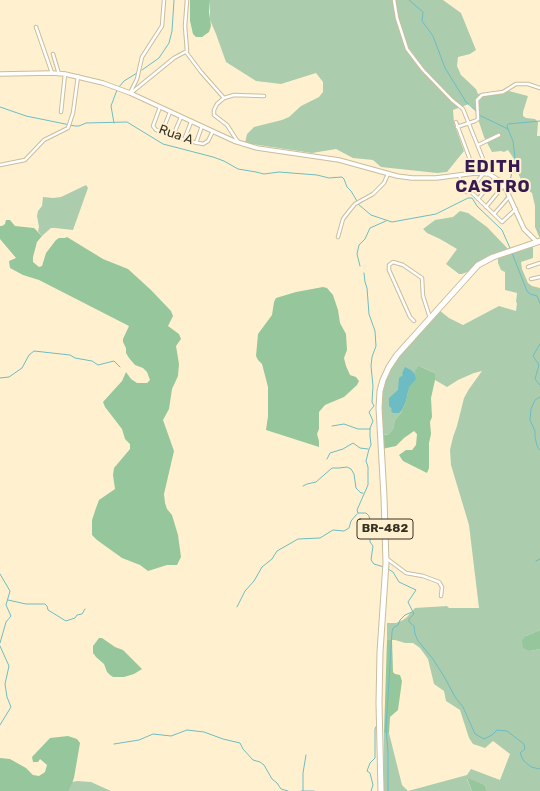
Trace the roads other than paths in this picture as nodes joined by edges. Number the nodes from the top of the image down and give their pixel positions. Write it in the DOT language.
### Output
graph roads {
  1 [pos="164,0"];
  2 [pos="187,0"];
  3 [pos="394,0"];
  4 [pos="36,27"];
  5 [pos="186,52"];
  6 [pos="53,54"];
  7 [pos="52,73"];
  8 [pos="0,74"];
  9 [pos="59,74"];
  10 [pos="65,74"];
  11 [pos="78,76"];
  12 [pos="540,88"];
  13 [pos="130,93"];
  14 [pos="264,96"];
  15 [pos="224,98"];
  16 [pos="160,107"];
  17 [pos="61,112"];
  18 [pos="170,112"];
  19 [pos="181,117"];
  20 [pos="191,122"];
  21 [pos="456,122"];
  22 [pos="469,123"];
  23 [pos="202,126"];
  24 [pos="457,127"];
  25 [pos="212,131"];
  26 [pos="162,132"];
  27 [pos="498,135"];
  28 [pos="173,136"];
  29 [pos="184,140"];
  30 [pos="196,143"];
  31 [pos="238,143"];
  32 [pos="478,145"];
  33 [pos="0,165"];
  34 [pos="389,173"];
  35 [pos="475,173"];
  36 [pos="483,174"];
  37 [pos="489,174"];
  38 [pos="459,175"];
  39 [pos="496,177"];
  40 [pos="504,185"];
  41 [pos="470,191"];
  42 [pos="510,196"];
  43 [pos="478,199"];
  44 [pos="486,207"];
  45 [pos="516,209"];
  46 [pos="494,214"];
  47 [pos="338,237"];
  48 [pos="538,242"];
  49 [pos="540,263"];
  50 [pos="528,268"];
  51 [pos="540,277"];
  52 [pos="531,279"];
  53 [pos="430,318"];
  54 [pos="414,321"];
  55 [pos="386,557"];
  56 [pos="441,596"];
  57 [pos="381,791"];
  1 -- 13 [label="street"];
  2 -- 5 [label="street"];
  3 -- 22 [label="street"];
  4 -- 7 [label="street"];
  5 -- 13 [label="street"];
  5 -- 15 [label="street"];
  6 -- 9 [label="street"];
  7 -- 8 [label="street"];
  7 -- 9 [label="street"];
  9 -- 10 [label="street"];
  10 -- 11 [label="street"];
  10 -- 17 [label="street"];
  11 -- 13 [label="street"];
  11 -- 33 [label="street"];
  12 -- 22 [label="street"];
  13 -- 16 [label="street"];
  14 -- 15 [label="street"];
  15 -- 31 [label="street"];
  16 -- 18 [label="street"];
  16 -- 26 [label="street, Rua A"];
  18 -- 19 [label="street"];
  18 -- 26 [label="street"];
  19 -- 20 [label="street"];
  19 -- 28 [label="street"];
  20 -- 23 [label="street"];
  20 -- 29 [label="street"];
  21 -- 24 [label="street"];
  22 -- 24 [label="street"];
  22 -- 32 [label="street"];
  23 -- 25 [label="street"];
  23 -- 30 [label="street"];
  24 -- 35 [label="street"];
  25 -- 30 [label="street, Rua A"];
  25 -- 31 [label="street"];
  26 -- 28 [label="street, Rua A"];
  27 -- 32 [label="street"];
  28 -- 29 [label="street, Rua A"];
  29 -- 30 [label="street, Rua A"];
  31 -- 34 [label="street"];
  32 -- 37 [label="street"];
  34 -- 38 [label="street"];
  34 -- 47 [label="street"];
  35 -- 36 [label="street"];
  35 -- 38 [label="street"];
  36 -- 37 [label="street"];
  36 -- 41 [label="street"];
  37 -- 39 [label="street"];
  38 -- 41 [label="street"];
  39 -- 40 [label="street"];
  39 -- 43 [label="street"];
  40 -- 42 [label="street"];
  40 -- 44 [label="street"];
  41 -- 43 [label="street"];
  42 -- 45 [label="street"];
  42 -- 46 [label="street"];
  43 -- 44 [label="street"];
  44 -- 46 [label="street"];
  45 -- 46 [label="street"];
  45 -- 48 [label="street"];
  48 -- 53 [label="highway, BR-482"];
  49 -- 50 [label="street"];
  51 -- 52 [label="street"];
  53 -- 54 [label="street"];
  53 -- 55 [label="highway, BR-482"];
  55 -- 56 [label="street"];
  55 -- 57 [label="highway, BR-482"];
}
